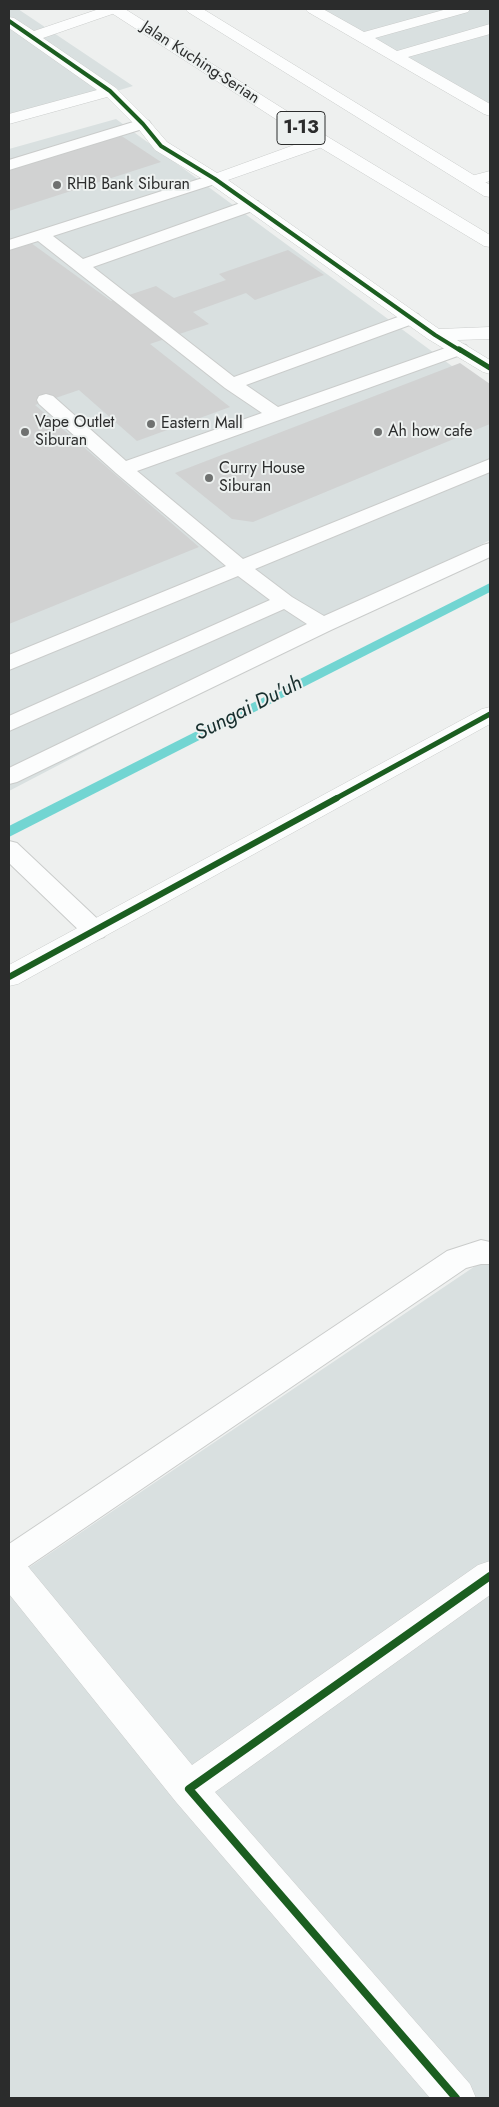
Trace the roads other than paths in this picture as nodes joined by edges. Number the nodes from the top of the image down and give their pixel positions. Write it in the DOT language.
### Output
graph roads {
  1 [pos="114,9"];
  2 [pos="193,9"];
  3 [pos="312,9"];
  4 [pos="463,9"];
  5 [pos="9,21"];
  6 [pos="490,29"];
  7 [pos="31,36"];
  8 [pos="363,37"];
  9 [pos="395,56"];
  10 [pos="110,91"];
  11 [pos="490,111"];
  12 [pos="9,118"];
  13 [pos="143,124"];
  14 [pos="322,141"];
  15 [pos="9,165"];
  16 [pos="490,176"];
  17 [pos="215,179"];
  18 [pos="473,181"];
  19 [pos="490,192"];
  20 [pos="252,206"];
  21 [pos="41,235"];
  22 [pos="490,242"];
  23 [pos="9,245"];
  24 [pos="81,266"];
  25 [pos="412,318"];
  26 [pos="490,333"];
  27 [pos="435,335"];
  28 [pos="460,348"];
  29 [pos="490,368"];
  30 [pos="232,384"];
  31 [pos="46,400"];
  32 [pos="275,414"];
  33 [pos="490,465"];
  34 [pos="123,469"];
  35 [pos="490,549"];
  36 [pos="239,567"];
  37 [pos="285,601"];
  38 [pos="323,625"];
  39 [pos="9,663"];
  40 [pos="490,714"];
  41 [pos="9,724"];
  42 [pos="9,777"];
  43 [pos="9,849"];
  44 [pos="95,931"];
  45 [pos="9,978"];
  46 [pos="490,1253"];
  47 [pos="9,1562"];
  48 [pos="9,1569"];
  49 [pos="490,1576"];
  50 [pos="189,1789"];
  51 [pos="456,2098"];
  1 -- 7 [label="main road"];
  1 -- 14 [label="main road, Jalan Kuching-Serian / 1-13"];
  2 -- 18 [label="main road, 1-13"];
  3 -- 8 [label="main road"];
  4 -- 8 [label="main road"];
  5 -- 7 [label="main road"];
  6 -- 9 [label="main road"];
  7 -- 10 [label="main road"];
  8 -- 9 [label="main road"];
  9 -- 11 [label="main road"];
  10 -- 12 [label="main road"];
  10 -- 13 [label="main road"];
  13 -- 15 [label="lane"];
  13 -- 17 [label="main road"];
  14 -- 17 [label="main road"];
  14 -- 22 [label="main road, Jalan Kuching-Serian / 1-13"];
  16 -- 18 [label="main road"];
  17 -- 20 [label="main road"];
  17 -- 21 [label="lane"];
  18 -- 19 [label="main road, 1-13"];
  20 -- 24 [label="lane"];
  20 -- 25 [label="main road"];
  21 -- 23 [label="lane"];
  21 -- 24 [label="lane"];
  24 -- 30 [label="lane"];
  25 -- 27 [label="main road"];
  25 -- 30 [label="lane"];
  26 -- 27 [label="main road"];
  27 -- 28 [label="main road"];
  28 -- 29 [label="main road"];
  28 -- 32 [label="lane"];
  30 -- 32 [label="lane"];
  31 -- 34 [label="lane"];
  32 -- 34 [label="lane"];
  33 -- 36 [label="lane"];
  34 -- 36 [label="lane"];
  35 -- 38 [label="lane"];
  36 -- 37 [label="lane"];
  36 -- 39 [label="lane"];
  37 -- 38 [label="lane"];
  37 -- 41 [label="lane"];
  38 -- 42 [label="lane"];
  40 -- 44 [label="main road"];
  43 -- 44 [label="lane"];
  44 -- 45 [label="main road"];
  46 -- 47 [label="lane"];
  48 -- 50 [label="main road"];
  49 -- 50 [label="main road"];
  50 -- 51 [label="main road"];
}
